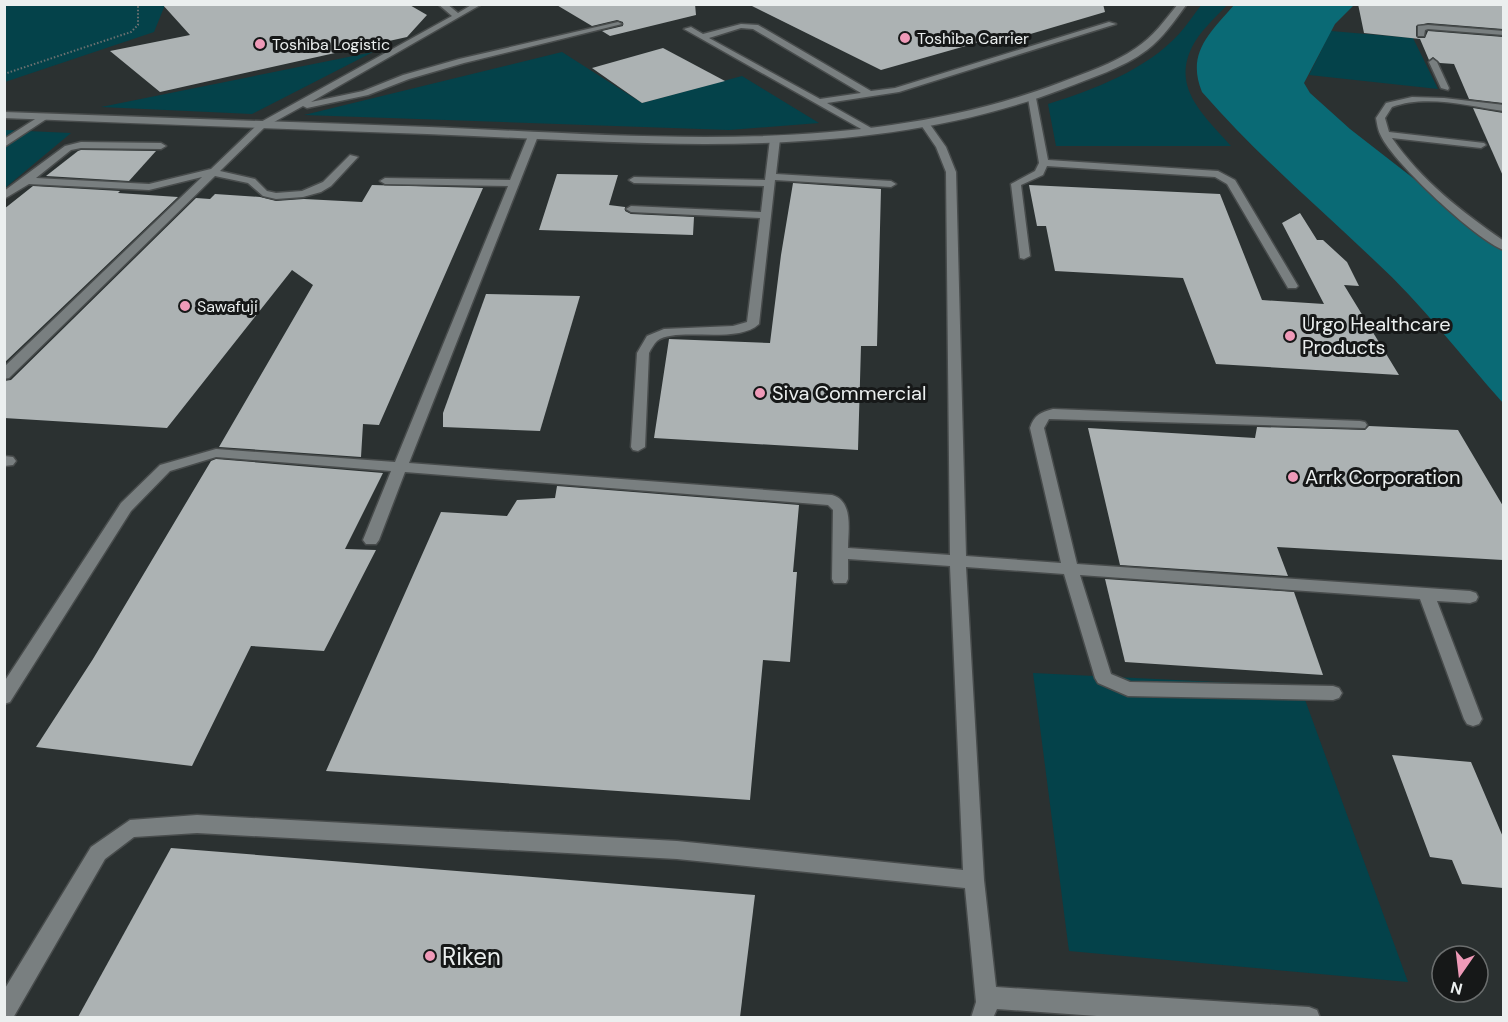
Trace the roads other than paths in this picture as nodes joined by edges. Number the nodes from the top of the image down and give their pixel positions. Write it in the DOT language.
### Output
graph roads {
  1 [pos="441,4"];
  2 [pos="479,4"];
  3 [pos="1183,4"];
  4 [pos="458,16"];
  5 [pos="618,24"];
  6 [pos="1112,24"];
  7 [pos="688,29"];
  8 [pos="1503,33"];
  9 [pos="1421,34"];
  10 [pos="703,37"];
  11 [pos="1434,62"];
  12 [pos="1445,88"];
  13 [pos="868,93"];
  14 [pos="1032,98"];
  15 [pos="818,102"];
  16 [pos="293,108"];
  17 [pos="1503,108"];
  18 [pos="4,115"];
  19 [pos="46,116"];
  20 [pos="262,125"];
  21 [pos="926,125"];
  22 [pos="870,131"];
  23 [pos="1386,135"];
  24 [pos="533,136"];
  25 [pos="775,139"];
  26 [pos="4,144"];
  27 [pos="1481,145"];
  28 [pos="160,146"];
  29 [pos="353,157"];
  30 [pos="1044,163"];
  31 [pos="211,172"];
  32 [pos="634,180"];
  33 [pos="771,180"];
  34 [pos="27,181"];
  35 [pos="385,181"];
  36 [pos="514,183"];
  37 [pos="891,184"];
  38 [pos="4,196"];
  39 [pos="631,209"];
  40 [pos="766,215"];
  41 [pos="1503,247"];
  42 [pos="1024,256"];
  43 [pos="1292,286"];
  44 [pos="4,375"];
  45 [pos="1360,425"];
  46 [pos="638,447"];
  47 [pos="400,467"];
  48 [pos="371,540"];
  49 [pos="840,553"];
  50 [pos="958,561"];
  51 [pos="1070,568"];
  52 [pos="840,579"];
  53 [pos="1426,594"];
  54 [pos="1470,597"];
  55 [pos="1332,693"];
  56 [pos="4,697"];
  57 [pos="1473,719"];
  58 [pos="974,880"];
  59 [pos="985,1011"];
  60 [pos="4,1012"];
  61 [pos="1309,1017"];
  1 -- 4 [label="lane"];
  2 -- 4 [label="lane"];
  3 -- 14 [label="street"];
  4 -- 16 [label="lane"];
  5 -- 16 [label="lane"];
  6 -- 13 [label="lane"];
  7 -- 10 [label="lane"];
  8 -- 9 [label="lane"];
  10 -- 13 [label="lane"];
  10 -- 15 [label="lane"];
  11 -- 12 [label="lane"];
  13 -- 15 [label="lane"];
  14 -- 21 [label="street"];
  14 -- 30 [label="lane"];
  15 -- 22 [label="lane"];
  16 -- 20 [label="lane"];
  17 -- 23 [label="lane"];
  18 -- 19 [label="street"];
  19 -- 20 [label="street"];
  19 -- 26 [label="lane"];
  20 -- 24 [label="street"];
  20 -- 31 [label="lane"];
  21 -- 22 [label="street"];
  21 -- 50 [label="lane"];
  22 -- 25 [label="street"];
  23 -- 27 [label="lane"];
  23 -- 41 [label="lane"];
  24 -- 25 [label="street"];
  24 -- 36 [label="lane"];
  25 -- 33 [label="lane"];
  28 -- 34 [label="lane"];
  29 -- 31 [label="lane"];
  30 -- 42 [label="lane"];
  30 -- 43 [label="lane"];
  31 -- 34 [label="lane"];
  31 -- 44 [label="lane"];
  32 -- 33 [label="lane"];
  33 -- 37 [label="lane"];
  33 -- 40 [label="lane"];
  34 -- 38 [label="lane"];
  35 -- 36 [label="lane"];
  36 -- 47 [label="lane"];
  39 -- 40 [label="lane"];
  40 -- 46 [label="lane"];
  45 -- 51 [label="lane"];
  47 -- 48 [label="lane"];
  47 -- 49 [label="lane"];
  47 -- 56 [label="lane"];
  49 -- 50 [label="lane"];
  49 -- 52 [label="lane"];
  50 -- 51 [label="lane"];
  50 -- 58 [label="lane"];
  51 -- 53 [label="lane"];
  51 -- 55 [label="lane"];
  53 -- 54 [label="lane"];
  53 -- 57 [label="lane"];
  58 -- 59 [label="lane"];
  58 -- 60 [label="lane"];
  59 -- 61 [label="lane"];
}
